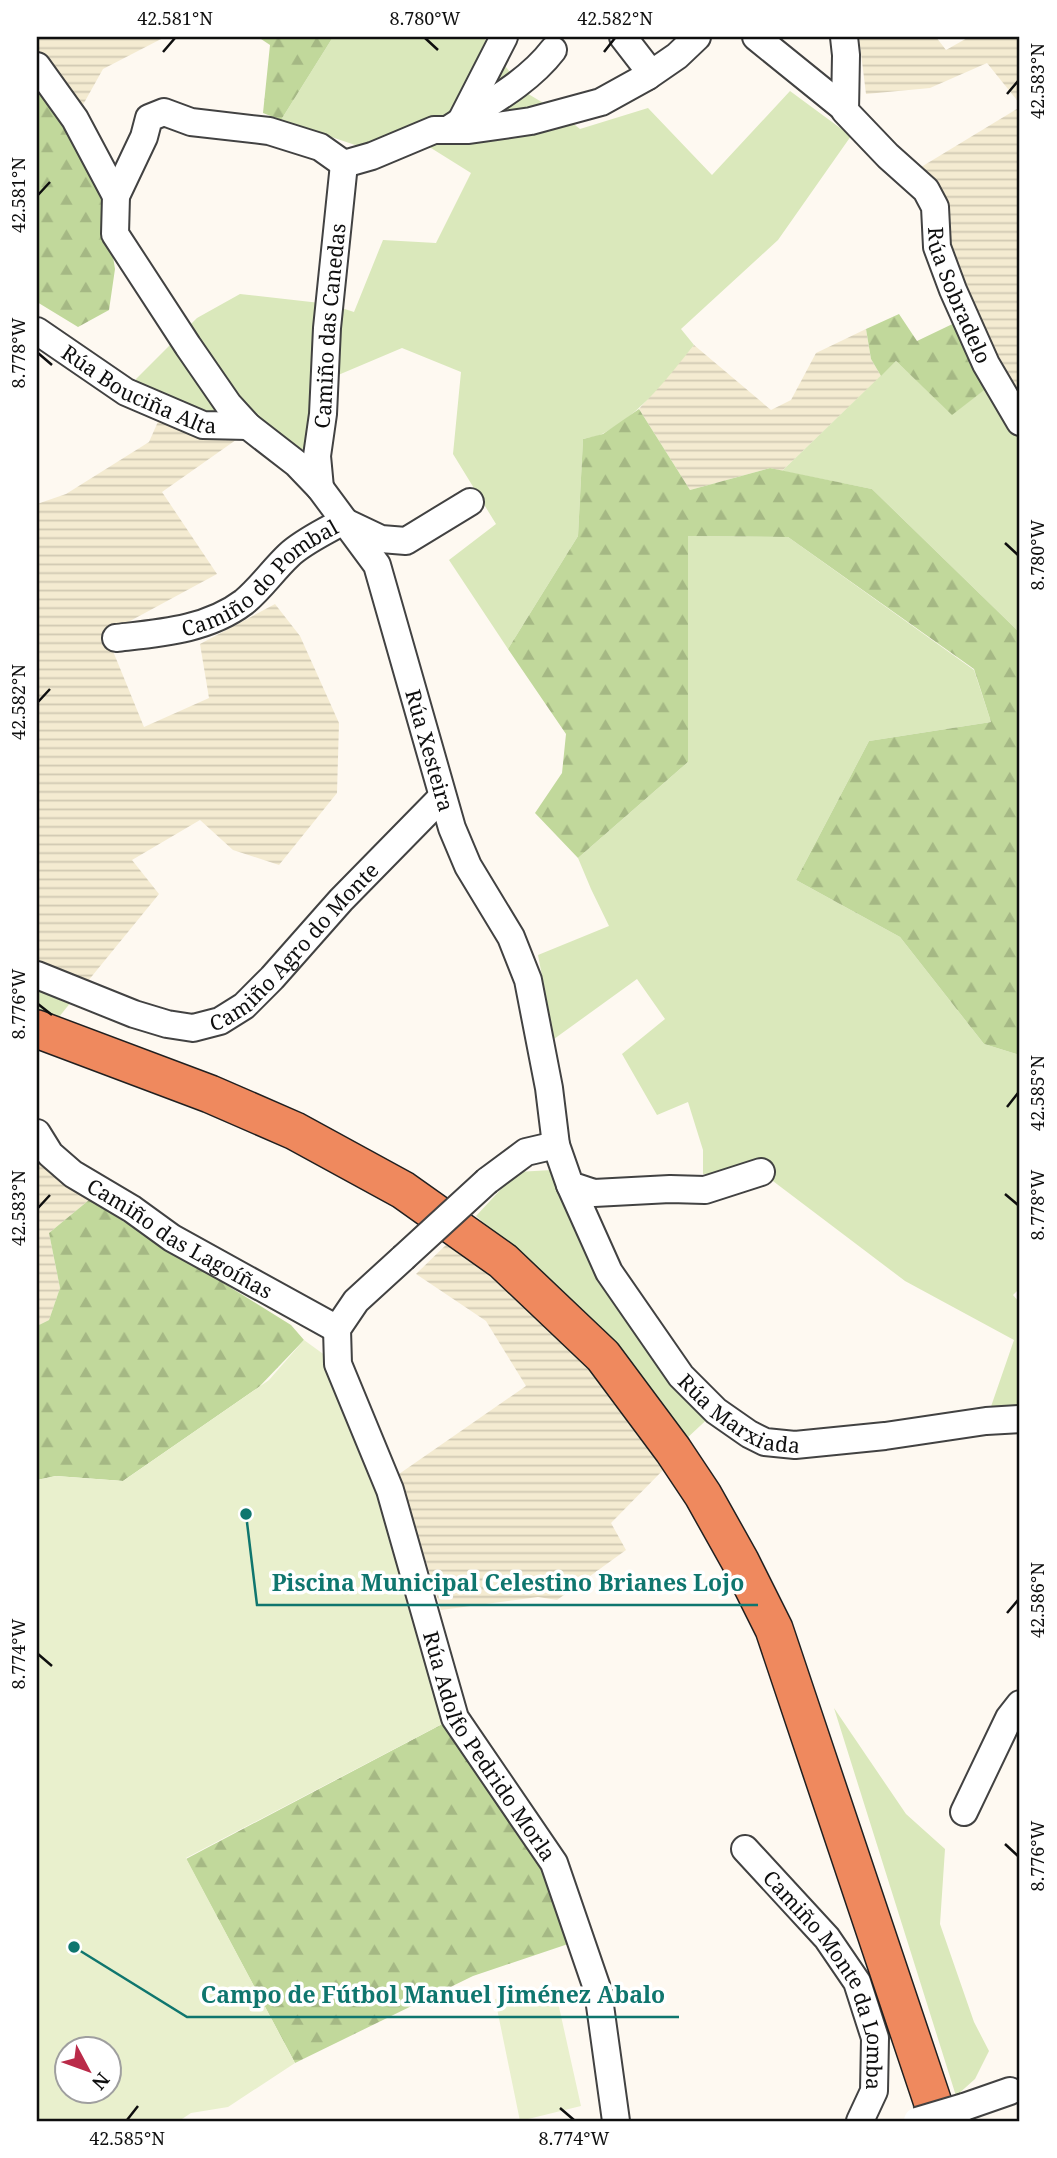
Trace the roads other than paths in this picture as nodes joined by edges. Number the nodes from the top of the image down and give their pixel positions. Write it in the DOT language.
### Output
graph roads {
  1 [pos="503,37"];
  2 [pos="623,37"];
  3 [pos="697,37"];
  4 [pos="756,37"];
  5 [pos="844,37"];
  6 [pos="553,50"];
  7 [pos="37,66"];
  8 [pos="648,76"];
  9 [pos="845,110"];
  10 [pos="455,125"];
  11 [pos="344,164"];
  12 [pos="116,196"];
  13 [pos="37,331"];
  14 [pos="1020,422"];
  15 [pos="248,426"];
  16 [pos="320,488"];
  17 [pos="470,502"];
  18 [pos="343,521"];
  19 [pos="117,638"];
  20 [pos="443,797"];
  21 [pos="37,975"];
  22 [pos="37,1029"];
  23 [pos="37,1133"];
  24 [pos="556,1145"];
  25 [pos="761,1172"];
  26 [pos="570,1185"];
  27 [pos="337,1329"];
  28 [pos="1020,1419"];
  29 [pos="1020,1704"];
  30 [pos="964,1812"];
  31 [pos="745,1849"];
  32 [pos="1010,2091"];
  33 [pos="951,2114"];
  34 [pos="616,2121"];
  35 [pos="860,2121"];
  36 [pos="917,2121"];
  1 -- 10 [label="street"];
  2 -- 8 [label="street"];
  3 -- 8 [label="street"];
  4 -- 9 [label="street, Rúa Sobradelo"];
  5 -- 9 [label="street"];
  6 -- 10 [label="street"];
  7 -- 12 [label="street"];
  8 -- 10 [label="street"];
  9 -- 14 [label="street, Rúa Sobradelo"];
  10 -- 11 [label="street"];
  11 -- 12 [label="street"];
  11 -- 16 [label="street, Camiño das Canedas"];
  12 -- 15 [label="street, Rúa Xesteira"];
  13 -- 15 [label="street, Rúa Bouciña Alta"];
  15 -- 16 [label="street, Rúa Xesteira"];
  16 -- 18 [label="street, Rúa Xesteira"];
  17 -- 18 [label="street, Camiño do Pombal"];
  18 -- 19 [label="street, Camiño do Pombal"];
  18 -- 20 [label="street, Rúa Xesteira"];
  20 -- 21 [label="street, Camiño Agro do Monte"];
  20 -- 24 [label="street, Rúa Xesteira"];
  22 -- 33 [label="highway"];
  23 -- 27 [label="street, Camiño das Lagoíñas"];
  24 -- 26 [label="street, Rúa Xesteira"];
  24 -- 27 [label="street, bridge"];
  25 -- 26 [label="street"];
  26 -- 28 [label="street, Rúa Marxiada"];
  27 -- 34 [label="street, Rúa Adolfo Pedrido Morla"];
  29 -- 30 [label="street"];
  31 -- 35 [label="street, Camiño Monte da Lomba"];
  32 -- 33 [label="street"];
  33 -- 36 [label="street, bridge"];
}
